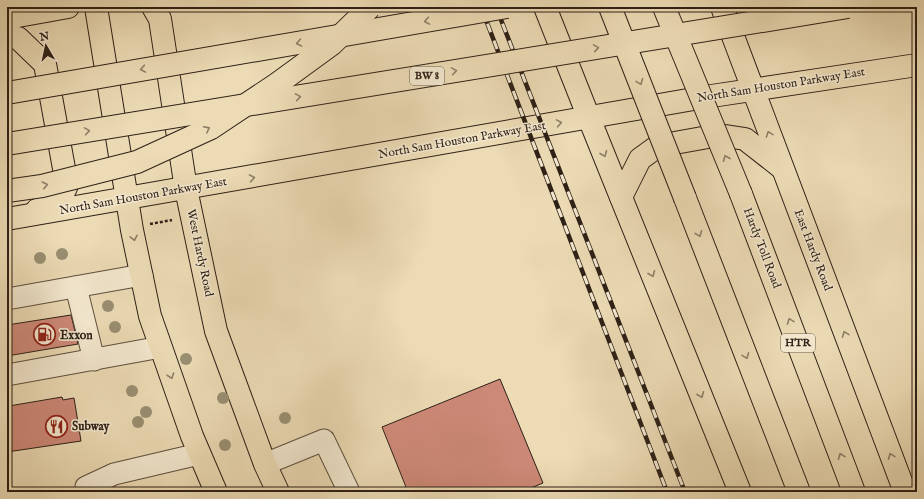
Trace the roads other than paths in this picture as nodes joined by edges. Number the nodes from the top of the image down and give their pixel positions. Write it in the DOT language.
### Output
graph roads {
  1 [pos="68,7"];
  2 [pos="96,7"];
  3 [pos="153,7"];
  4 [pos="370,7"];
  5 [pos="507,7"];
  6 [pos="545,7"];
  7 [pos="610,7"];
  8 [pos="664,7"];
  9 [pos="722,7"];
  10 [pos="848,7"];
  11 [pos="16,13"];
  12 [pos="7,37"];
  13 [pos="917,64"];
  14 [pos="752,89"];
  15 [pos="7,93"];
  16 [pos="589,118"];
  17 [pos="7,144"];
  18 [pos="782,168"];
  19 [pos="186,189"];
  20 [pos="7,191"];
  21 [pos="621,197"];
  22 [pos="127,199"];
  23 [pos="7,219"];
  24 [pos="142,275"];
  25 [pos="76,287"];
  26 [pos="7,299"];
  27 [pos="161,347"];
  28 [pos="94,360"];
  29 [pos="7,375"];
  30 [pos="199,454"];
  31 [pos="265,464"];
  32 [pos="86,492"];
  33 [pos="216,492"];
  34 [pos="278,492"];
  35 [pos="349,492"];
  36 [pos="740,492"];
  37 [pos="799,492"];
  38 [pos="854,492"];
  39 [pos="905,492"];
  1 -- 11 [label="main road"];
  2 -- 22 [label="main road"];
  3 -- 19 [label="main road, West Hardy Road"];
  20 -- 4 [label="main road, one-way, bridge"];
  5 -- 15 [label="main road, one-way, bridge"];
  6 -- 16 [label="main road"];
  7 -- 37 [label="main road, one-way, bridge"];
  38 -- 8 [label="main road, Hardy Toll Road / HTR, one-way, bridge"];
  9 -- 14 [label="main road, East Hardy Road"];
  17 -- 10 [label="main road, BW 8, one-way, bridge"];
  12 -- 23 [label="main road"];
  13 -- 14 [label="main road, North Sam Houston Parkway East"];
  14 -- 16 [label="main road, North Sam Houston Parkway East"];
  18 -- 14 [label="main road, East Hardy Road, one-way"];
  19 -- 16 [label="main road, North Sam Houston Parkway East, one-way"];
  16 -- 21 [label="main road, one-way"];
  18 -- 21 [label="main road"];
  39 -- 18 [label="main road, East Hardy Road, one-way"];
  19 -- 22 [label="main road, North Sam Houston Parkway East"];
  19 -- 31 [label="main road, West Hardy Road"];
  21 -- 36 [label="main road, one-way"];
  22 -- 23 [label="main road, North Sam Houston Parkway East"];
  22 -- 24 [label="main road, one-way"];
  24 -- 25 [label="lane"];
  24 -- 27 [label="main road"];
  25 -- 26 [label="lane"];
  25 -- 28 [label="lane"];
  27 -- 28 [label="lane"];
  27 -- 30 [label="main road, one-way"];
  28 -- 29 [label="lane"];
  30 -- 32 [label="lane"];
  30 -- 33 [label="main road"];
  31 -- 34 [label="main road, West Hardy Road"];
  31 -- 35 [label="lane"];
}
